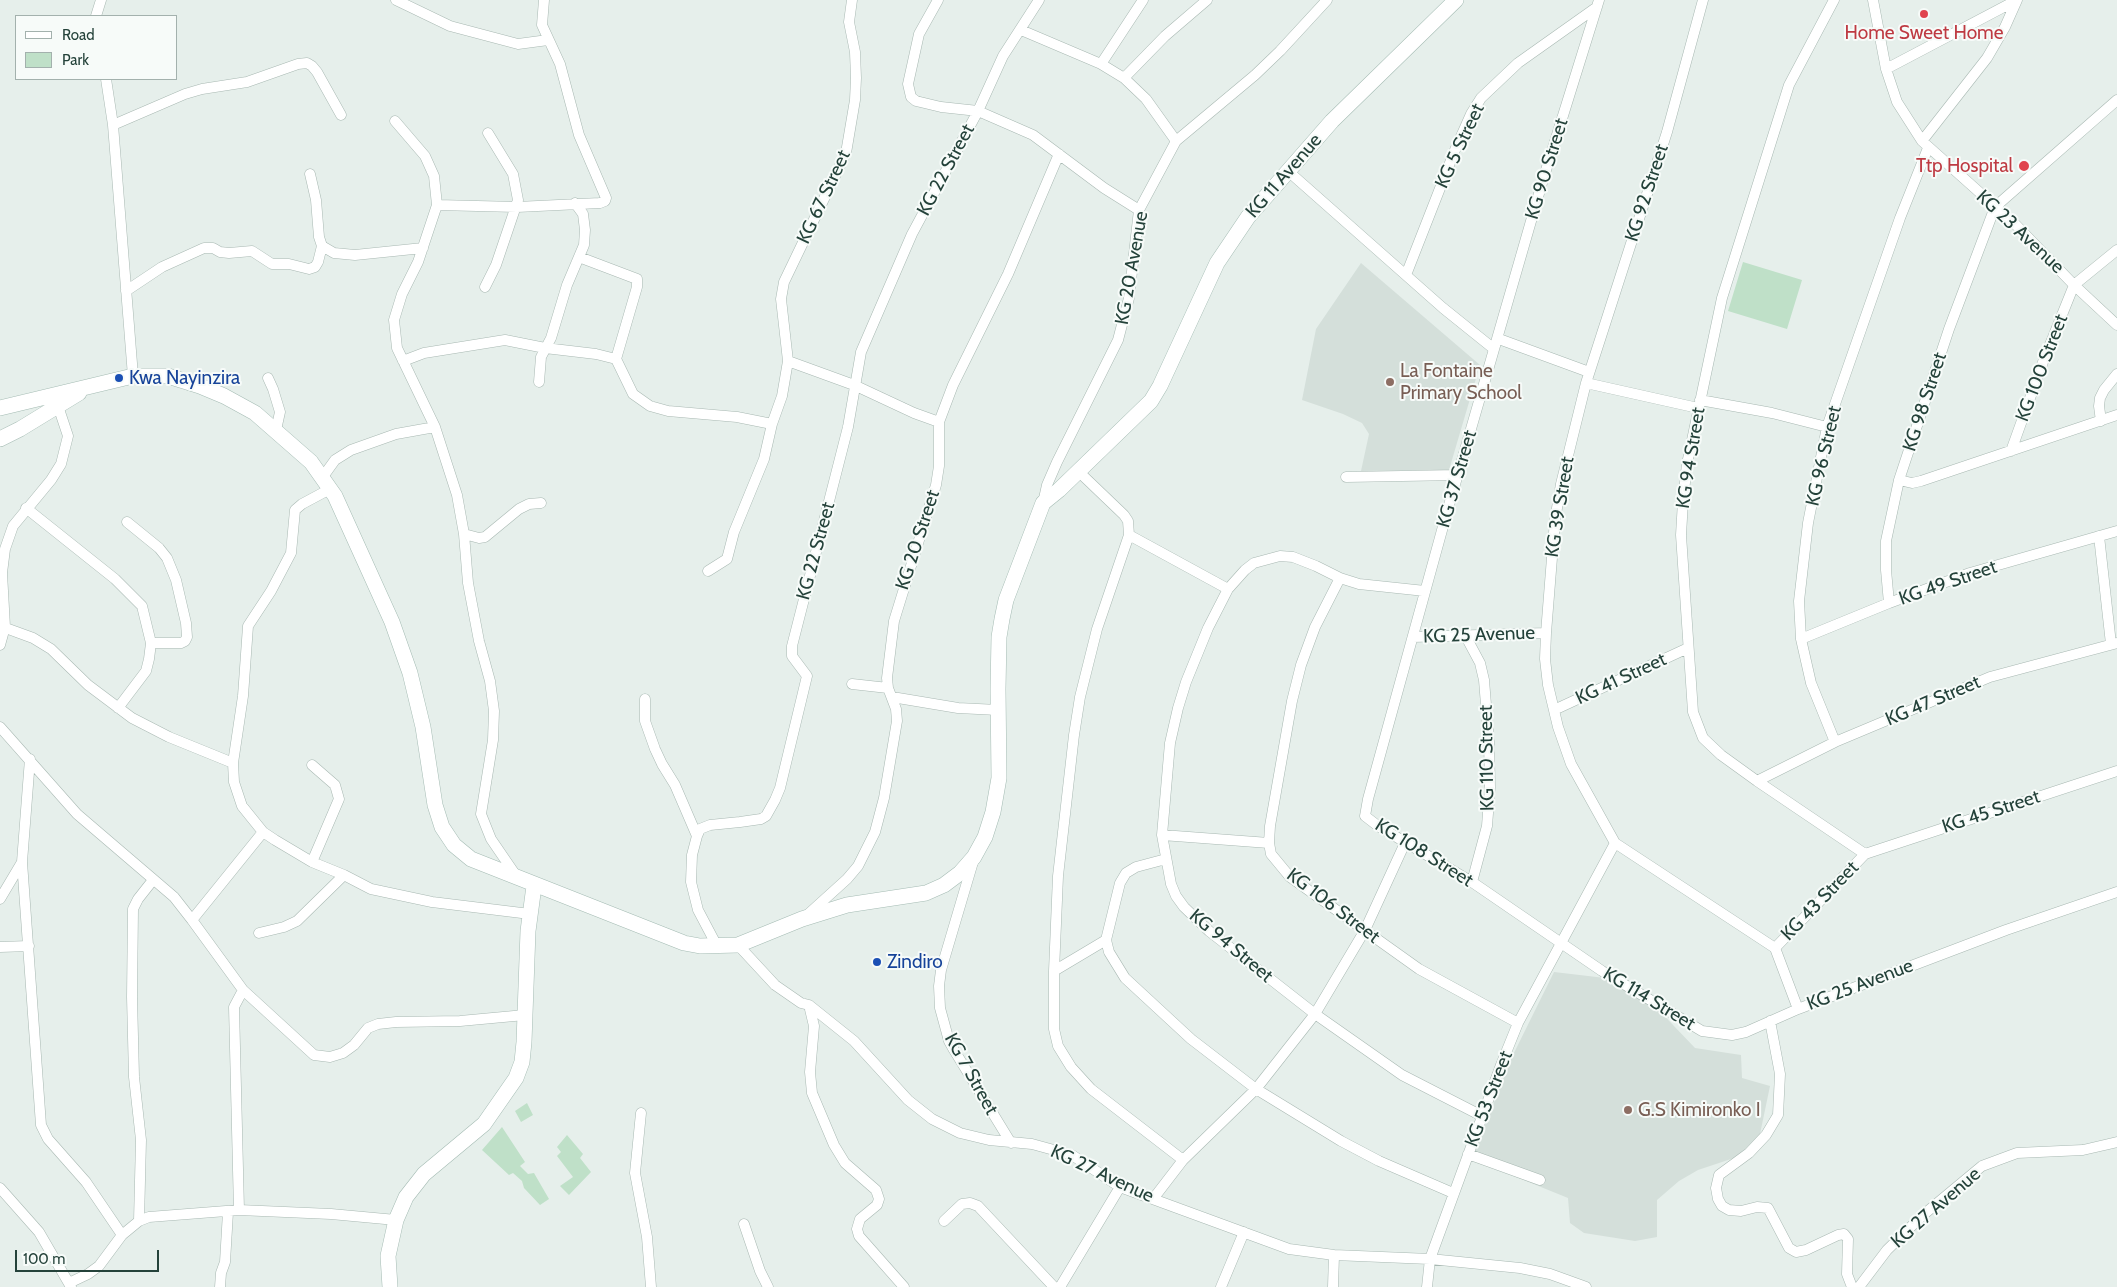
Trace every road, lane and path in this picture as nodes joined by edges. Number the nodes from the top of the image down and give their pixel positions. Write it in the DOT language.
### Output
graph roads {
  1 [pos="101,0"];
  2 [pos="396,0"];
  3 [pos="544,0"];
  4 [pos="852,0"];
  5 [pos="938,0"];
  6 [pos="1039,0"];
  7 [pos="1143,0"];
  8 [pos="1207,0"];
  9 [pos="1327,0"];
  10 [pos="1456,0"];
  11 [pos="1703,0"];
  12 [pos="1834,0"];
  13 [pos="1874,0"];
  14 [pos="2017,0"];
  15 [pos="1598,4"];
  16 [pos="96,15"];
  17 [pos="1021,30"];
  18 [pos="548,40"];
  19 [pos="1101,64"];
  20 [pos="1886,69"];
  21 [pos="1124,78"];
  22 [pos="106,80"];
  23 [pos="2117,100"];
  24 [pos="978,111"];
  25 [pos="341,114"];
  26 [pos="395,121"];
  27 [pos="113,125"];
  28 [pos="488,133"];
  29 [pos="1176,141"];
  30 [pos="1925,145"];
  31 [pos="1059,154"];
  32 [pos="1288,171"];
  33 [pos="310,174"];
  34 [pos="575,203"];
  35 [pos="437,205"];
  36 [pos="1995,206"];
  37 [pos="517,207"];
  38 [pos="1139,210"];
  39 [pos="322,246"];
  40 [pos="423,248"];
  41 [pos="2117,250"];
  42 [pos="578,257"];
  43 [pos="1406,275"];
  44 [pos="2074,286"];
  45 [pos="485,287"];
  46 [pos="126,291"];
  47 [pos="2117,325"];
  48 [pos="1498,339"];
  49 [pos="545,348"];
  50 [pos="1494,349"];
  51 [pos="616,359"];
  52 [pos="403,361"];
  53 [pos="788,361"];
  54 [pos="1590,372"];
  55 [pos="2117,374"];
  56 [pos="133,376"];
  57 [pos="268,378"];
  58 [pos="539,382"];
  59 [pos="103,383"];
  60 [pos="1586,383"];
  61 [pos="854,385"];
  62 [pos="1699,404"];
  63 [pos="58,406"];
  64 [pos="0,408"];
  65 [pos="2117,415"];
  66 [pos="2101,421"];
  67 [pos="939,422"];
  68 [pos="772,424"];
  69 [pos="434,426"];
  70 [pos="1827,427"];
  71 [pos="276,430"];
  72 [pos="0,439"];
  73 [pos="2011,451"];
  74 [pos="1077,470"];
  75 [pos="1458,475"];
  76 [pos="1346,477"];
  77 [pos="1899,480"];
  78 [pos="326,483"];
  79 [pos="541,503"];
  80 [pos="1044,503"];
  81 [pos="26,508"];
  82 [pos="128,522"];
  83 [pos="2117,531"];
  84 [pos="464,534"];
  85 [pos="1129,535"];
  86 [pos="2099,536"];
  87 [pos="708,572"];
  88 [pos="1,573"];
  89 [pos="1340,578"];
  90 [pos="1228,590"];
  91 [pos="1425,590"];
  92 [pos="1888,603"];
  93 [pos="3,627"];
  94 [pos="1546,633"];
  95 [pos="1466,635"];
  96 [pos="1413,637"];
  97 [pos="1800,639"];
  98 [pos="151,644"];
  99 [pos="2114,644"];
  100 [pos="0,646"];
  101 [pos="1688,648"];
  102 [pos="852,684"];
  103 [pos="890,692"];
  104 [pos="645,699"];
  105 [pos="118,708"];
  106 [pos="998,710"];
  107 [pos="1554,710"];
  108 [pos="0,727"];
  109 [pos="1836,742"];
  110 [pos="30,760"];
  111 [pos="233,763"];
  112 [pos="312,765"];
  113 [pos="2117,771"];
  114 [pos="1757,781"];
  115 [pos="264,832"];
  116 [pos="1162,835"];
  117 [pos="696,836"];
  118 [pos="1615,842"];
  119 [pos="1269,843"];
  120 [pos="1405,843"];
  121 [pos="1865,854"];
  122 [pos="974,857"];
  123 [pos="1166,859"];
  124 [pos="22,862"];
  125 [pos="312,862"];
  126 [pos="344,875"];
  127 [pos="153,880"];
  128 [pos="519,880"];
  129 [pos="1472,882"];
  130 [pos="534,886"];
  131 [pos="2117,892"];
  132 [pos="0,899"];
  133 [pos="530,914"];
  134 [pos="802,919"];
  135 [pos="192,920"];
  136 [pos="1365,930"];
  137 [pos="259,933"];
  138 [pos="1106,940"];
  139 [pos="1560,944"];
  140 [pos="738,945"];
  141 [pos="0,946"];
  142 [pos="29,946"];
  143 [pos="717,946"];
  144 [pos="1775,948"];
  145 [pos="1054,970"];
  146 [pos="243,990"];
  147 [pos="810,1006"];
  148 [pos="1798,1009"];
  149 [pos="1315,1014"];
  150 [pos="525,1015"];
  151 [pos="1770,1022"];
  152 [pos="1518,1023"];
  153 [pos="1256,1089"];
  154 [pos="641,1113"];
  155 [pos="1482,1116"];
  156 [pos="2117,1142"];
  157 [pos="1011,1143"];
  158 [pos="1468,1154"];
  159 [pos="1183,1160"];
  160 [pos="1540,1180"];
  161 [pos="1120,1187"];
  162 [pos="0,1188"];
  163 [pos="1453,1193"];
  164 [pos="1153,1199"];
  165 [pos="239,1210"];
  166 [pos="228,1212"];
  167 [pos="396,1220"];
  168 [pos="944,1220"];
  169 [pos="139,1221"];
  170 [pos="744,1224"];
  171 [pos="1244,1232"];
  172 [pos="122,1235"];
  173 [pos="1334,1255"];
  174 [pos="1430,1259"];
  175 [pos="70,1285"];
  176 [pos="220,1287"];
  177 [pos="390,1287"];
  178 [pos="651,1287"];
  179 [pos="768,1287"];
  180 [pos="904,1287"];
  181 [pos="1054,1287"];
  182 [pos="1060,1287"];
  183 [pos="1221,1287"];
  184 [pos="1333,1287"];
  185 [pos="1427,1287"];
  186 [pos="1586,1287"];
  187 [pos="1852,1287"];
  188 [pos="1859,1287"];
  1 -- 16 [label="street"];
  2 -- 18 [label="street"];
  3 -- 18 [label="street"];
  4 -- 53 [label="street, KG 67 Street"];
  5 -- 24 [label="street"];
  6 -- 17 [label="street, KG 22 Street"];
  7 -- 19 [label="street"];
  8 -- 21 [label="street"];
  9 -- 29 [label="street, KG 20 Avenue"];
  10 -- 32 [label="main road, KG 11 Avenue"];
  11 -- 54 [label="street, KG 92 Street"];
  12 -- 62 [label="street, KG 94 Street"];
  13 -- 20 [label="street, KG 23 Avenue"];
  14 -- 20 [label="street"];
  14 -- 30 [label="street, KG 96 Street"];
  15 -- 43 [label="street, KG 5 Street"];
  15 -- 48 [label="street, KG 90 Street"];
  17 -- 19 [label="street"];
  17 -- 24 [label="street, KG 22 Street"];
  18 -- 34 [label="street"];
  19 -- 21 [label="street"];
  20 -- 30 [label="street, KG 23 Avenue"];
  21 -- 29 [label="street"];
  22 -- 27 [label="street"];
  23 -- 36 [label="street"];
  24 -- 31 [label="street"];
  24 -- 61 [label="street, KG 22 Street"];
  25 -- 27 [label="street"];
  26 -- 35 [label="street"];
  27 -- 46 [label="street"];
  28 -- 37 [label="street"];
  29 -- 38 [label="street, KG 20 Avenue"];
  30 -- 36 [label="street, KG 23 Avenue"];
  30 -- 70 [label="street, KG 96 Street"];
  31 -- 38 [label="street"];
  31 -- 67 [label="street, KG 20 Street"];
  32 -- 43 [label="street"];
  32 -- 74 [label="main road, KG 11 Avenue"];
  33 -- 39 [label="street"];
  34 -- 37 [label="street"];
  34 -- 42 [label="street"];
  35 -- 37 [label="street"];
  35 -- 40 [label="street"];
  36 -- 44 [label="street, KG 23 Avenue"];
  36 -- 77 [label="street, KG 98 Street"];
  37 -- 45 [label="street"];
  38 -- 80 [label="street, KG 20 Avenue"];
  39 -- 40 [label="street"];
  39 -- 46 [label="street"];
  40 -- 52 [label="street"];
  41 -- 44 [label="street"];
  42 -- 49 [label="street"];
  42 -- 51 [label="street"];
  43 -- 50 [label="street"];
  44 -- 47 [label="street, KG 23 Avenue"];
  44 -- 73 [label="street, KG 100 Street"];
  46 -- 56 [label="street"];
  48 -- 50 [label="street, KG 37 Street"];
  48 -- 54 [label="street"];
  49 -- 51 [label="street"];
  49 -- 52 [label="street"];
  49 -- 58 [label="street"];
  50 -- 75 [label="street, KG 37 Street"];
  51 -- 68 [label="street"];
  52 -- 69 [label="street"];
  53 -- 61 [label="street"];
  53 -- 68 [label="street, KG 67 Street"];
  54 -- 60 [label="street, KG 92 Street"];
  55 -- 66 [label="street"];
  56 -- 59 [label="main road"];
  56 -- 71 [label="main road"];
  57 -- 71 [label="street"];
  59 -- 63 [label="main road"];
  59 -- 64 [label="main road"];
  60 -- 62 [label="street"];
  60 -- 94 [label="street, KG 39 Street"];
  61 -- 67 [label="street"];
  61 -- 117 [label="street, KG 22 Street"];
  62 -- 70 [label="street"];
  62 -- 101 [label="street, KG 94 Street"];
  63 -- 72 [label="main road"];
  63 -- 81 [label="street"];
  65 -- 66 [label="street, KG 100 Street"];
  66 -- 73 [label="street, KG 100 Street"];
  67 -- 103 [label="street, KG 20 Street"];
  68 -- 87 [label="street, KG 67 Street"];
  69 -- 78 [label="street"];
  69 -- 84 [label="street"];
  70 -- 97 [label="street, KG 96 Street"];
  71 -- 78 [label="main road"];
  73 -- 77 [label="street, KG 100 Street"];
  74 -- 80 [label="main road, KG 11 Avenue"];
  74 -- 85 [label="street"];
  75 -- 76 [label="street"];
  75 -- 91 [label="street, KG 37 Street"];
  77 -- 92 [label="street, KG 98 Street"];
  78 -- 111 [label="street"];
  78 -- 128 [label="main road"];
  79 -- 84 [label="street"];
  80 -- 106 [label="main road"];
  81 -- 88 [label="street"];
  81 -- 98 [label="street"];
  82 -- 98 [label="street"];
  83 -- 86 [label="street, KG 49 Street"];
  84 -- 128 [label="street"];
  85 -- 90 [label="street"];
  85 -- 145 [label="street"];
  86 -- 92 [label="street, KG 49 Street"];
  86 -- 99 [label="street"];
  88 -- 93 [label="street"];
  89 -- 90 [label="street"];
  89 -- 91 [label="street"];
  89 -- 119 [label="street"];
  90 -- 116 [label="street, KG 94 Street"];
  91 -- 96 [label="street, KG 25 Avenue"];
  92 -- 97 [label="street, KG 49 Street"];
  93 -- 100 [label="street"];
  93 -- 105 [label="street"];
  94 -- 95 [label="street, KG 25 Avenue"];
  94 -- 107 [label="street, KG 25 Avenue"];
  95 -- 96 [label="street, KG 25 Avenue"];
  95 -- 129 [label="street, KG 110 Street"];
  96 -- 120 [label="street, KG 108 Street"];
  97 -- 109 [label="street, KG 96 Street"];
  98 -- 105 [label="street"];
  99 -- 109 [label="street, KG 47 Street"];
  101 -- 107 [label="street, KG 41 Street"];
  101 -- 114 [label="street, KG 94 Street"];
  102 -- 103 [label="street"];
  103 -- 106 [label="street"];
  103 -- 134 [label="street, KG 20 Street"];
  104 -- 117 [label="street"];
  105 -- 111 [label="street"];
  106 -- 122 [label="main road"];
  107 -- 118 [label="street, KG 25 Avenue"];
  108 -- 110 [label="street"];
  109 -- 114 [label="street, KG 47 Street"];
  110 -- 124 [label="street"];
  110 -- 127 [label="street"];
  111 -- 115 [label="street"];
  112 -- 125 [label="street"];
  113 -- 121 [label="street, KG 45 Street"];
  114 -- 121 [label="street, KG 94 Street"];
  115 -- 125 [label="street"];
  115 -- 135 [label="street"];
  116 -- 119 [label="street"];
  116 -- 123 [label="street, KG 94 Street"];
  117 -- 143 [label="street"];
  118 -- 139 [label="street, KG 53 Street"];
  118 -- 144 [label="street, KG 25 Avenue"];
  119 -- 136 [label="street, KG 106 Street"];
  120 -- 129 [label="street, KG 108 Street"];
  120 -- 136 [label="street"];
  121 -- 144 [label="street, KG 43 Street"];
  122 -- 134 [label="main road"];
  122 -- 157 [label="street, KG 7 Street"];
  123 -- 138 [label="street"];
  123 -- 149 [label="street, KG 94 Street"];
  124 -- 132 [label="street"];
  124 -- 142 [label="street"];
  125 -- 126 [label="street"];
  126 -- 133 [label="street"];
  126 -- 137 [label="street"];
  127 -- 135 [label="street"];
  127 -- 169 [label="street"];
  128 -- 130 [label="main road"];
  129 -- 139 [label="street, KG 108 Street"];
  130 -- 133 [label="main road"];
  130 -- 143 [label="main road"];
  131 -- 148 [label="street, KG 25 Avenue"];
  133 -- 150 [label="main road"];
  134 -- 140 [label="main road"];
  135 -- 146 [label="street"];
  136 -- 149 [label="street"];
  136 -- 152 [label="street, KG 106 Street"];
  138 -- 145 [label="street"];
  138 -- 153 [label="street"];
  139 -- 151 [label="street, KG 114 Street"];
  139 -- 152 [label="street, KG 53 Street"];
  140 -- 143 [label="main road"];
  140 -- 147 [label="street, KG 27 Avenue"];
  141 -- 142 [label="street"];
  142 -- 172 [label="street"];
  144 -- 148 [label="street, KG 25 Avenue"];
  145 -- 159 [label="street"];
  146 -- 150 [label="street"];
  146 -- 165 [label="street"];
  147 -- 157 [label="street, KG 27 Avenue"];
  147 -- 180 [label="street"];
  148 -- 151 [label="street, KG 114 Street"];
  149 -- 153 [label="street"];
  149 -- 155 [label="street, KG 94 Street"];
  150 -- 167 [label="main road"];
  151 -- 187 [label="street"];
  152 -- 155 [label="street, KG 53 Street"];
  153 -- 159 [label="street"];
  153 -- 163 [label="street"];
  154 -- 178 [label="street"];
  155 -- 158 [label="street, KG 53 Street"];
  156 -- 188 [label="street, KG 27 Avenue"];
  157 -- 161 [label="street, KG 27 Avenue"];
  158 -- 160 [label="street"];
  158 -- 163 [label="street, KG 53 Street"];
  159 -- 164 [label="street"];
  161 -- 164 [label="street, KG 27 Avenue"];
  161 -- 182 [label="street"];
  162 -- 175 [label="street"];
  163 -- 174 [label="street, KG 53 Street"];
  164 -- 171 [label="street, KG 27 Avenue"];
  165 -- 166 [label="street"];
  165 -- 167 [label="street"];
  166 -- 169 [label="street"];
  166 -- 176 [label="street"];
  167 -- 177 [label="main road"];
  168 -- 181 [label="street"];
  169 -- 172 [label="street"];
  170 -- 179 [label="street"];
  171 -- 173 [label="street, KG 27 Avenue"];
  171 -- 183 [label="street"];
  172 -- 175 [label="street"];
  173 -- 174 [label="street, KG 27 Avenue"];
  173 -- 184 [label="street"];
  174 -- 185 [label="street, KG 53 Street"];
  174 -- 186 [label="street, KG 27 Avenue"];
}
